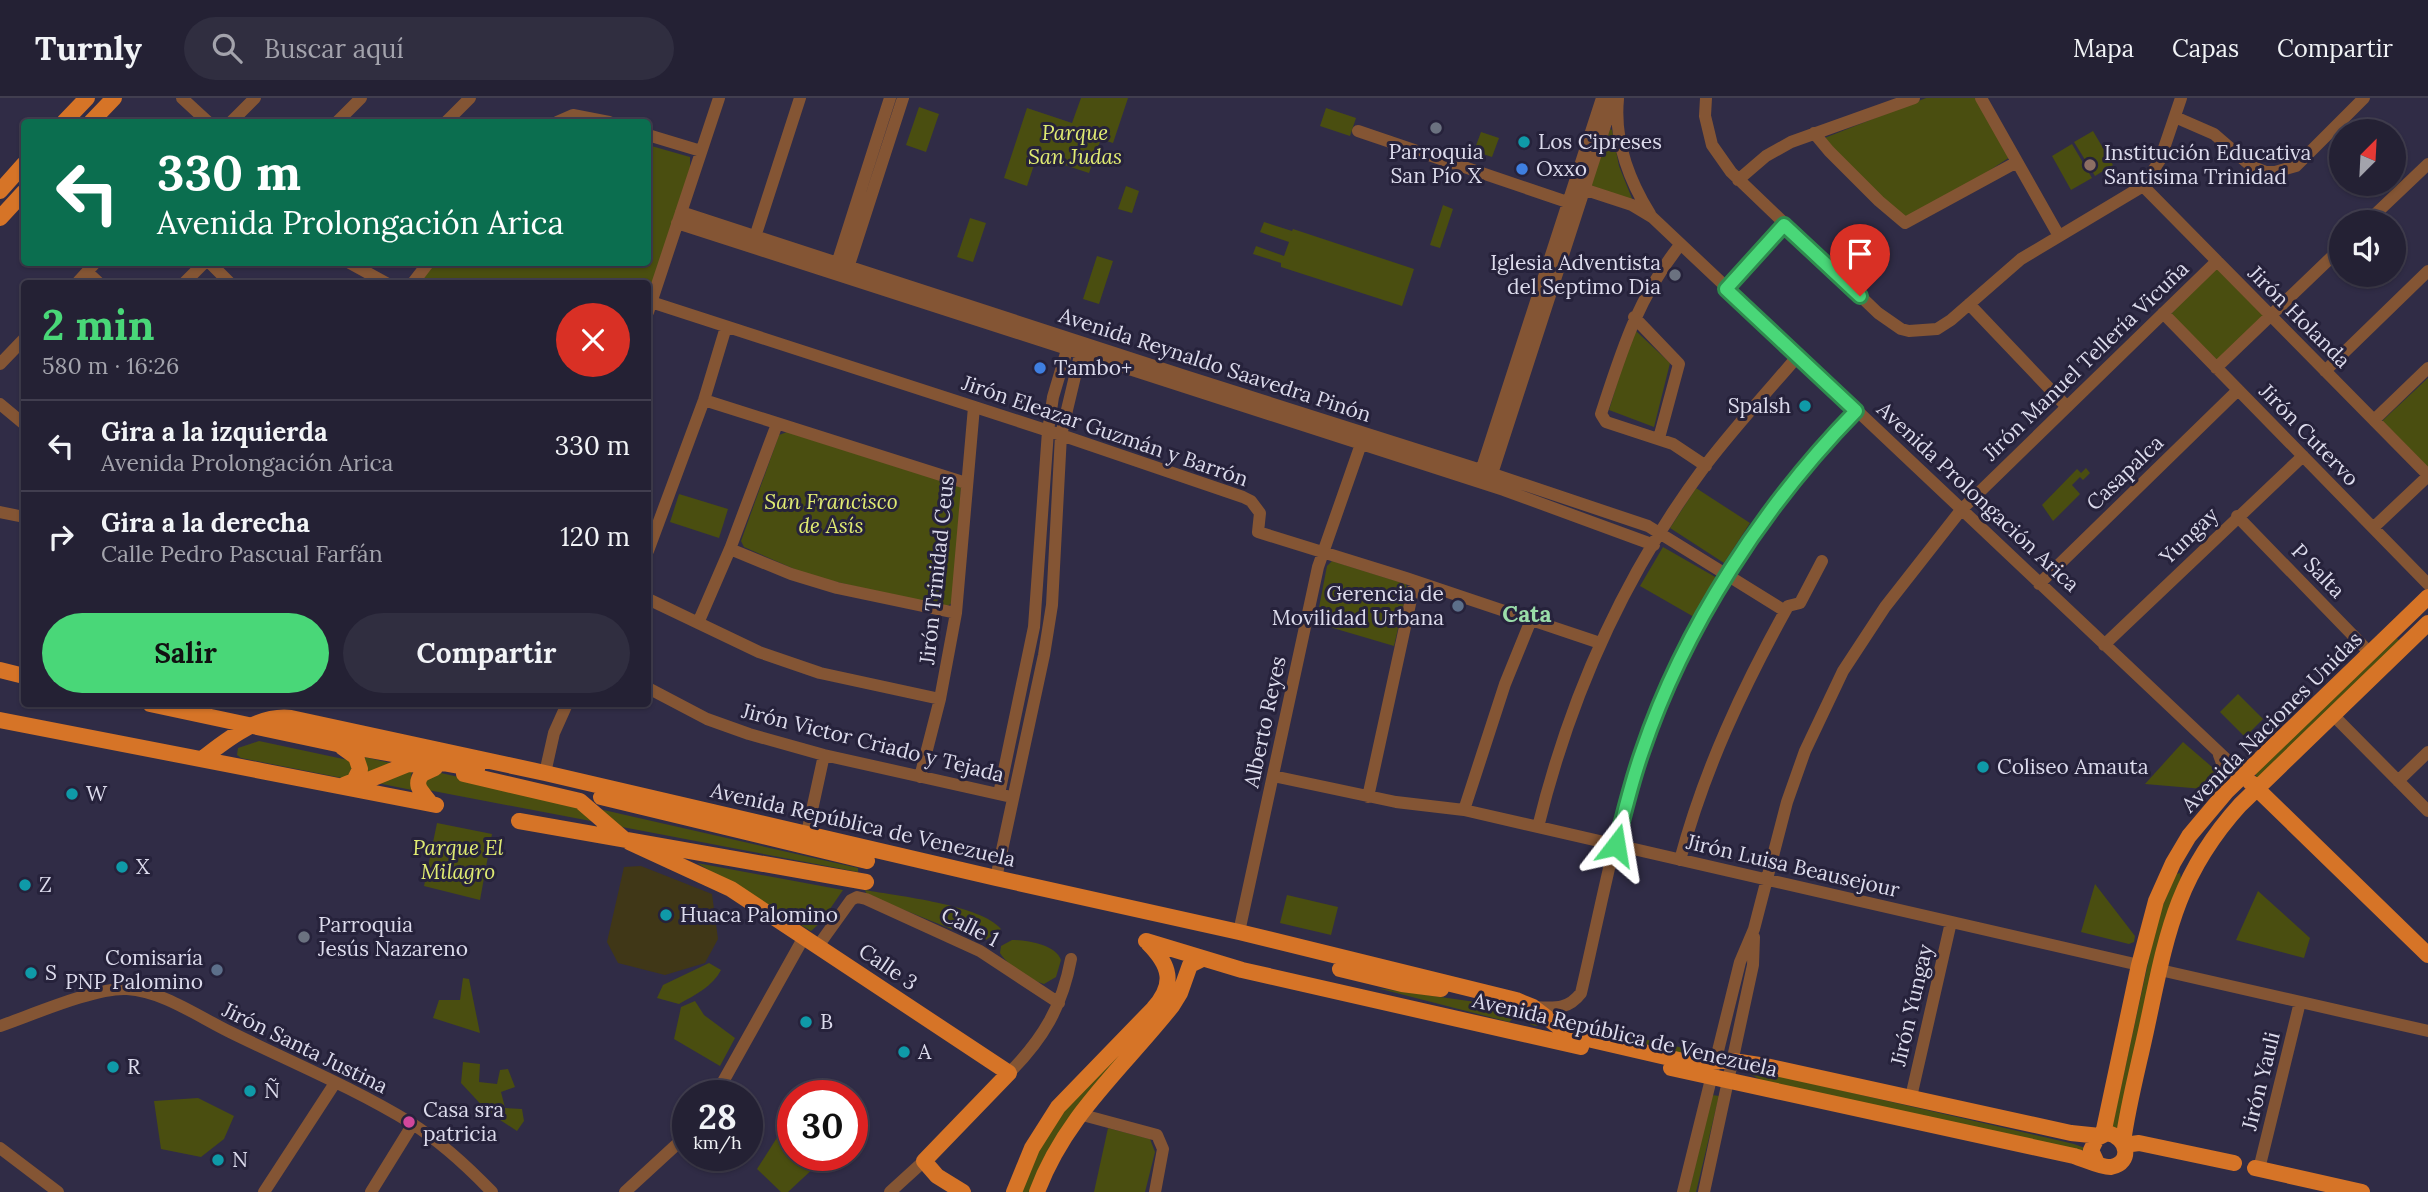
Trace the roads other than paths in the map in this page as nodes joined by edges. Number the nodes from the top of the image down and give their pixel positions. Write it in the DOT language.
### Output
graph roads {
  1 [pos="87,98"];
  2 [pos="114,98"];
  3 [pos="182,98"];
  4 [pos="255,98"];
  5 [pos="361,98"];
  6 [pos="470,98"];
  7 [pos="719,98"];
  8 [pos="800,98"];
  9 [pos="890,98"];
  10 [pos="903,98"];
  11 [pos="1602,98"];
  12 [pos="1616,98"];
  13 [pos="1706,98"];
  14 [pos="1914,98"];
  15 [pos="1981,98"];
  16 [pos="2181,98"];
  17 [pos="2364,98"];
  18 [pos="1898,101"];
  19 [pos="2175,117"];
  20 [pos="67,119"];
  21 [pos="94,119"];
  22 [pos="205,119"];
  23 [pos="234,119"];
  24 [pos="340,119"];
  25 [pos="449,119"];
  26 [pos="564,119"];
  27 [pos="594,119"];
  28 [pos="1358,131"];
  29 [pos="1814,133"];
  30 [pos="651,136"];
  31 [pos="701,151"];
  32 [pos="2017,162"];
  33 [pos="2428,164"];
  34 [pos="21,167"];
  35 [pos="1738,180"];
  36 [pos="2,184"];
  37 [pos="2143,186"];
  38 [pos="1579,187"];
  39 [pos="21,195"];
  40 [pos="1574,204"];
  41 [pos="2380,210"];
  42 [pos="1652,217"];
  43 [pos="0,218"];
  44 [pos="679,218"];
  45 [pos="1784,225"];
  46 [pos="2059,236"];
  47 [pos="755,237"];
  48 [pos="1680,245"];
  49 [pos="2329,259"];
  50 [pos="2217,261"];
  51 [pos="203,266"];
  52 [pos="211,266"];
  53 [pos="355,266"];
  54 [pos="426,266"];
  55 [pos="92,267"];
  56 [pos="841,270"];
  57 [pos="2428,271"];
  58 [pos="80,280"];
  59 [pos="187,280"];
  60 [pos="227,280"];
  61 [pos="381,280"];
  62 [pos="415,280"];
  63 [pos="1726,289"];
  64 [pos="651,301"];
  65 [pos="1969,304"];
  66 [pos="651,308"];
  67 [pos="2163,313"];
  68 [pos="2270,315"];
  69 [pos="1634,317"];
  70 [pos="726,327"];
  71 [pos="21,342"];
  72 [pos="1068,344"];
  73 [pos="1082,349"];
  74 [pos="1798,356"];
  75 [pos="0,364"];
  76 [pos="2216,368"];
  77 [pos="2428,368"];
  78 [pos="2325,371"];
  79 [pos="2238,390"];
  80 [pos="704,400"];
  81 [pos="0,404"];
  82 [pos="974,407"];
  83 [pos="2067,407"];
  84 [pos="1856,411"];
  85 [pos="2374,420"];
  86 [pos="21,422"];
  87 [pos="777,424"];
  88 [pos="1048,431"];
  89 [pos="1061,435"];
  90 [pos="1659,438"];
  91 [pos="1362,444"];
  92 [pos="2303,456"];
  93 [pos="1706,466"];
  94 [pos="2428,476"];
  95 [pos="1485,477"];
  96 [pos="966,483"];
  97 [pos="1961,510"];
  98 [pos="0,512"];
  99 [pos="21,516"];
  100 [pos="2237,516"];
  101 [pos="2373,528"];
  102 [pos="1661,533"];
  103 [pos="651,543"];
  104 [pos="1654,545"];
  105 [pos="1040,547"];
  106 [pos="1057,547"];
  107 [pos="730,549"];
  108 [pos="1323,552"];
  109 [pos="1822,561"];
  110 [pos="1728,576"];
  111 [pos="1415,581"];
  112 [pos="2039,584"];
  113 [pos="2428,584"];
  114 [pos="2428,597"];
  115 [pos="651,600"];
  116 [pos="1785,611"];
  117 [pos="956,613"];
  118 [pos="1531,620"];
  119 [pos="698,623"];
  120 [pos="2428,623"];
  121 [pos="1600,643"];
  122 [pos="2104,645"];
  123 [pos="2370,653"];
  124 [pos="0,670"];
  125 [pos="21,675"];
  126 [pos="651,690"];
  127 [pos="940,699"];
  128 [pos="164,707"];
  129 [pos="566,707"];
  130 [pos="2333,715"];
  131 [pos="215,718"];
  132 [pos="0,719"];
  133 [pos="251,726"];
  134 [pos="223,744"];
  135 [pos="337,744"];
  136 [pos="2215,749"];
  137 [pos="2428,752"];
  138 [pos="824,755"];
  139 [pos="203,758"];
  140 [pos="240,765"];
  141 [pos="435,768"];
  142 [pos="545,773"];
  143 [pos="2243,775"];
  144 [pos="1273,776"];
  145 [pos="920,777"];
  146 [pos="2398,780"];
  147 [pos="346,787"];
  148 [pos="2257,788"];
  149 [pos="2226,792"];
  150 [pos="999,794"];
  151 [pos="1368,797"];
  152 [pos="1014,798"];
  153 [pos="1464,810"];
  154 [pos="2428,811"];
  155 [pos="519,821"];
  156 [pos="1538,827"];
  157 [pos="807,832"];
  158 [pos="627,841"];
  159 [pos="786,842"];
  160 [pos="1616,845"];
  161 [pos="832,853"];
  162 [pos="1680,860"];
  163 [pos="867,861"];
  164 [pos="2173,863"];
  165 [pos="2191,871"];
  166 [pos="825,875"];
  167 [pos="996,878"];
  168 [pos="1766,880"];
  169 [pos="866,882"];
  170 [pos="1951,922"];
  171 [pos="1754,929"];
  172 [pos="1240,932"];
  173 [pos="804,936"];
  174 [pos="818,946"];
  175 [pos="2428,955"];
  176 [pos="1071,959"];
  177 [pos="1202,959"];
  178 [pos="1338,962"];
  179 [pos="2139,965"];
  180 [pos="2160,970"];
  181 [pos="1373,977"];
  182 [pos="1314,986"];
  183 [pos="1464,987"];
  184 [pos="1369,998"];
  185 [pos="1516,1000"];
  186 [pos="2300,1002"];
  187 [pos="1059,1003"];
  188 [pos="1534,1007"];
  189 [pos="0,1026"];
  190 [pos="1510,1030"];
  191 [pos="2428,1031"];
  192 [pos="1733,1061"];
  193 [pos="1713,1069"];
  194 [pos="1009,1073"];
  195 [pos="724,1080"];
  196 [pos="1729,1080"];
  197 [pos="335,1083"];
  198 [pos="1911,1097"];
  199 [pos="2109,1106"];
  200 [pos="1079,1114"];
  201 [pos="413,1124"];
  202 [pos="2071,1133"];
  203 [pos="2101,1135"];
  204 [pos="2124,1143"];
  205 [pos="0,1148"];
  206 [pos="672,1149"];
  207 [pos="924,1161"];
  208 [pos="2097,1163"];
  209 [pos="2234,1163"];
  210 [pos="2257,1168"];
  211 [pos="58,1192"];
  212 [pos="264,1192"];
  213 [pos="371,1192"];
  214 [pos="492,1192"];
  215 [pos="625,1192"];
  216 [pos="890,1192"];
  217 [pos="963,1192"];
  218 [pos="1014,1192"];
  219 [pos="1037,1192"];
  220 [pos="1155,1192"];
  221 [pos="1683,1192"];
  222 [pos="1704,1192"];
  223 [pos="2362,1192"];
  1 -- 20 [label="main road"];
  2 -- 21 [label="main road"];
  3 -- 22 [label="street"];
  4 -- 23 [label="street"];
  5 -- 24 [label="street"];
  6 -- 25 [label="street"];
  7 -- 31 [label="street"];
  8 -- 47 [label="street"];
  9 -- 56 [label="street"];
  10 -- 56 [label="street"];
  11 -- 38 [label="street"];
  12 -- 38 [label="street"];
  12 -- 42 [label="street"];
  13 -- 35 [label="street"];
  14 -- 18 [label="street"];
  15 -- 32 [label="street"];
  16 -- 19 [label="street"];
  17 -- 19 [label="street"];
  18 -- 29 [label="street"];
  19 -- 37 [label="street"];
  26 -- 27 [label="street"];
  28 -- 40 [label="street"];
  29 -- 32 [label="street"];
  29 -- 35 [label="street"];
  30 -- 31 [label="street"];
  31 -- 44 [label="street"];
  32 -- 46 [label="street"];
  33 -- 41 [label="street"];
  34 -- 36 [label="main road"];
  35 -- 45 [label="street"];
  37 -- 46 [label="street"];
  37 -- 50 [label="street, Jirón Holanda"];
  38 -- 40 [label="street"];
  38 -- 42 [label="street, Avenida Prolongación Arica"];
  39 -- 43 [label="main road"];
  40 -- 95 [label="street"];
  42 -- 48 [label="street, Avenida Prolongación Arica"];
  44 -- 47 [label="street, Avenida Reynaldo Saavedra Pinón"];
  44 -- 56 [label="street, Avenida Reynaldo Saavedra Pinón"];
  44 -- 64 [label="street"];
  45 -- 63 [label="street"];
  45 -- 65 [label="street"];
  46 -- 65 [label="street"];
  47 -- 56 [label="street, Avenida Reynaldo Saavedra Pinón"];
  48 -- 63 [label="street, Avenida Prolongación Arica"];
  48 -- 69 [label="street"];
  49 -- 68 [label="street"];
  50 -- 67 [label="street, Jirón Manuel Tellería Vicuña"];
  50 -- 68 [label="street, Jirón Holanda"];
  51 -- 59 [label="street"];
  52 -- 60 [label="street"];
  53 -- 61 [label="street"];
  54 -- 62 [label="street"];
  55 -- 58 [label="street"];
  56 -- 72 [label="street, Avenida Reynaldo Saavedra Pinón"];
  57 -- 78 [label="street"];
  63 -- 74 [label="street, Avenida Prolongación Arica"];
  65 -- 83 [label="street"];
  66 -- 70 [label="street, Jirón Eleazar Guzmán y Barrón"];
  67 -- 76 [label="street, Jirón Cutervo"];
  67 -- 83 [label="street, Jirón Manuel Tellería Vicuña"];
  68 -- 76 [label="street"];
  68 -- 78 [label="street, Jirón Holanda"];
  69 -- 90 [label="street"];
  69 -- 90 [label="street"];
  70 -- 80 [label="street"];
  70 -- 82 [label="street, Jirón Eleazar Guzmán y Barrón"];
  71 -- 75 [label="street"];
  72 -- 73 [label="street, Avenida Reynaldo Saavedra Pinón"];
  72 -- 88 [label="street"];
  73 -- 89 [label="street"];
  73 -- 91 [label="street, Avenida Reynaldo Saavedra Pinón"];
  73 -- 95 [label="street, Avenida Reynaldo Saavedra Pinón"];
  74 -- 84 [label="street, Avenida Prolongación Arica"];
  74 -- 93 [label="street"];
  76 -- 79 [label="street, Jirón Cutervo"];
  77 -- 85 [label="street"];
  78 -- 85 [label="street, Jirón Holanda"];
  79 -- 92 [label="street, Jirón Cutervo"];
  79 -- 112 [label="street, Casapalca"];
  80 -- 87 [label="street"];
  80 -- 103 [label="street"];
  81 -- 86 [label="street"];
  82 -- 88 [label="street, Jirón Eleazar Guzmán y Barrón"];
  82 -- 96 [label="street, Jirón Trinidad Ceus"];
  83 -- 97 [label="street, Jirón Manuel Tellería Vicuña"];
  84 -- 97 [label="street, Avenida Prolongación Arica"];
  84 -- 110 [label="street"];
  85 -- 94 [label="street, Jirón Holanda"];
  87 -- 96 [label="street"];
  87 -- 107 [label="street"];
  88 -- 89 [label="street, Jirón Eleazar Guzmán y Barrón"];
  88 -- 105 [label="street"];
  89 -- 106 [label="street"];
  89 -- 108 [label="street, Jirón Eleazar Guzmán y Barrón"];
  90 -- 93 [label="street"];
  91 -- 95 [label="street, Avenida Reynaldo Saavedra Pinón"];
  91 -- 108 [label="street, Alberto Reyes"];
  92 -- 100 [label="street, Yungay"];
  92 -- 101 [label="street, Jirón Cutervo"];
  93 -- 102 [label="street"];
  94 -- 101 [label="street"];
  95 -- 102 [label="street, Avenida Reynaldo Saavedra Pinón"];
  95 -- 104 [label="street, Avenida Reynaldo Saavedra Pinón"];
  96 -- 117 [label="street, Jirón Trinidad Ceus"];
  97 -- 112 [label="street, Avenida Prolongación Arica"];
  97 -- 168 [label="street, Jirón Manuel Tellería Vicuña"];
  98 -- 99 [label="street"];
  100 -- 122 [label="street, Yungay"];
  100 -- 123 [label="street, P Salta"];
  101 -- 113 [label="street, Jirón Cutervo"];
  102 -- 104 [label="street"];
  102 -- 110 [label="street, Avenida Reynaldo Saavedra Pinón"];
  104 -- 121 [label="street"];
  105 -- 106 [label="street"];
  105 -- 150 [label="street"];
  106 -- 152 [label="street"];
  107 -- 117 [label="street"];
  107 -- 119 [label="street"];
  108 -- 111 [label="street, Jirón Eleazar Guzmán y Barrón"];
  108 -- 144 [label="street, Alberto Reyes"];
  109 -- 116 [label="street"];
  110 -- 116 [label="street, Avenida Reynaldo Saavedra Pinón"];
  110 -- 160 [label="street"];
  111 -- 118 [label="street, Jirón Eleazar Guzmán y Barrón"];
  111 -- 151 [label="street"];
  112 -- 122 [label="street, Avenida Prolongación Arica"];
  114 -- 123 [label="main road, Avenida Naciones Unidas"];
  115 -- 119 [label="street"];
  116 -- 162 [label="street"];
  117 -- 127 [label="street, Jirón Trinidad Ceus"];
  118 -- 121 [label="street, Jirón Eleazar Guzmán y Barrón"];
  118 -- 153 [label="street"];
  119 -- 127 [label="street"];
  120 -- 130 [label="main road, Avenida Naciones Unidas"];
  121 -- 156 [label="street"];
  122 -- 136 [label="street, Avenida Prolongación Arica"];
  123 -- 143 [label="main road, Avenida Naciones Unidas"];
  124 -- 125 [label="main road"];
  126 -- 138 [label="street, Jirón Victor Criado y Tejada"];
  127 -- 145 [label="street, Jirón Trinidad Ceus"];
  128 -- 131 [label="main road, Avenida República de Venezuela"];
  129 -- 142 [label="street"];
  130 -- 146 [label="street"];
  130 -- 148 [label="main road, Avenida Naciones Unidas"];
  131 -- 133 [label="main road, Avenida República de Venezuela"];
  131 -- 134 [label="main road"];
  132 -- 139 [label="main road"];
  133 -- 134 [label="main road"];
  133 -- 135 [label="main road, Avenida República de Venezuela"];
  133 -- 142 [label="main road, Avenida República de Venezuela"];
  134 -- 139 [label="main road"];
  134 -- 140 [label="main road"];
  135 -- 147 [label="main road"];
  135 -- 159 [label="main road, Avenida República de Venezuela"];
  136 -- 143 [label="street, Avenida Prolongación Arica"];
  136 -- 149 [label="street, Avenida Prolongación Arica"];
  137 -- 146 [label="street"];
  138 -- 145 [label="street, Jirón Victor Criado y Tejada"];
  138 -- 157 [label="street"];
  139 -- 140 [label="main road"];
  140 -- 147 [label="main road"];
  141 -- 147 [label="main road"];
  141 -- 147 [label="main road"];
  141 -- 158 [label="main road"];
  142 -- 157 [label="main road, Avenida República de Venezuela"];
  143 -- 148 [label="main road, Avenida Prolongación Arica"];
  143 -- 149 [label="main road, Avenida Naciones Unidas"];
  144 -- 151 [label="street, Jirón Luisa Beausejour"];
  144 -- 172 [label="street, Alberto Reyes"];
  145 -- 150 [label="street, Jirón Victor Criado y Tejada"];
  146 -- 154 [label="street"];
  148 -- 165 [label="main road, Avenida Naciones Unidas"];
  148 -- 175 [label="main road, Avenida Prolongación Arica"];
  149 -- 164 [label="main road, Avenida Naciones Unidas"];
  150 -- 152 [label="street, Jirón Victor Criado y Tejada"];
  151 -- 153 [label="street, Jirón Luisa Beausejour"];
  152 -- 167 [label="street"];
  153 -- 156 [label="street, Jirón Luisa Beausejour"];
  155 -- 158 [label="main road"];
  156 -- 160 [label="street, Jirón Luisa Beausejour"];
  157 -- 159 [label="main road"];
  157 -- 167 [label="main road, Avenida República de Venezuela"];
  158 -- 166 [label="main road"];
  158 -- 173 [label="main road, Calle 3"];
  159 -- 161 [label="main road, Avenida República de Venezuela"];
  160 -- 162 [label="street, Jirón Luisa Beausejour"];
  160 -- 188 [label="street"];
  161 -- 163 [label="main road, Avenida República de Venezuela"];
  161 -- 166 [label="main road"];
  162 -- 168 [label="street, Jirón Luisa Beausejour"];
  164 -- 165 [label="main road"];
  164 -- 179 [label="main road, Avenida Naciones Unidas"];
  165 -- 180 [label="main road, Avenida Naciones Unidas"];
  166 -- 169 [label="main road"];
  167 -- 172 [label="main road, Avenida República de Venezuela"];
  168 -- 170 [label="street, Jirón Luisa Beausejour"];
  168 -- 171 [label="street, Jirón Manuel Tellería Vicuña"];
  170 -- 179 [label="street, Jirón Luisa Beausejour"];
  170 -- 198 [label="street, Jirón Yungay"];
  171 -- 192 [label="street, Jirón Manuel Tellería Vicuña"];
  171 -- 193 [label="street, Jirón Manuel Tellería Vicuña"];
  172 -- 178 [label="main road, Avenida República de Venezuela"];
  173 -- 174 [label="main road, Calle 3"];
  173 -- 195 [label="street"];
  174 -- 187 [label="street, Calle 1"];
  174 -- 194 [label="main road, Calle 3"];
  176 -- 187 [label="street"];
  177 -- 182 [label="main road, Avenida República de Venezuela"];
  177 -- 200 [label="main road"];
  177 -- 218 [label="main road, Avenida República de Venezuela"];
  178 -- 181 [label="main road, Avenida República de Venezuela"];
  178 -- 182 [label="main road"];
  178 -- 183 [label="main road, Avenida República de Venezuela"];
  179 -- 199 [label="main road, Avenida Naciones Unidas"];
  180 -- 186 [label="street"];
  180 -- 204 [label="main road, Avenida Naciones Unidas"];
  181 -- 183 [label="main road, Avenida República de Venezuela"];
  181 -- 184 [label="main road"];
  182 -- 184 [label="main road, Avenida República de Venezuela"];
  183 -- 185 [label="main road, Avenida República de Venezuela"];
  184 -- 190 [label="main road, Avenida República de Venezuela"];
  185 -- 188 [label="main road, Avenida República de Venezuela"];
  185 -- 190 [label="main road"];
  186 -- 191 [label="street"];
  186 -- 210 [label="street, Jirón Yauli"];
  187 -- 194 [label="street"];
  188 -- 193 [label="main road, Avenida República de Venezuela"];
  189 -- 197 [label="street, Jirón Santa Justina"];
  190 -- 193 [label="main road, Avenida República de Venezuela"];
  192 -- 193 [label="main road, Avenida República de Venezuela"];
  192 -- 196 [label="street, Jirón Manuel Tellería Vicuña"];
  192 -- 198 [label="main road, Avenida República de Venezuela"];
  193 -- 196 [label="main road, Avenida República de Venezuela"];
  193 -- 221 [label="street, Jirón Manuel Tellería Vicuña"];
  194 -- 207 [label="main road"];
  196 -- 208 [label="main road, Avenida República de Venezuela"];
  196 -- 222 [label="street, Jirón Manuel Tellería Vicuña"];
  197 -- 201 [label="street, Jirón Santa Justina"];
  197 -- 212 [label="street"];
  198 -- 202 [label="main road, Avenida República de Venezuela"];
  199 -- 202 [label="main road"];
  199 -- 203 [label="main road, Avenida Naciones Unidas"];
  200 -- 219 [label="main road"];
  200 -- 220 [label="street"];
  201 -- 213 [label="street"];
  201 -- 214 [label="street, Jirón Santa Justina"];
  202 -- 203 [label="main road, Avenida República de Venezuela"];
  203 -- 204 [label="main road"];
  203 -- 208 [label="main road"];
  204 -- 208 [label="main road"];
  204 -- 209 [label="main road"];
  205 -- 211 [label="street"];
  206 -- 215 [label="street"];
  207 -- 216 [label="street"];
  207 -- 217 [label="main road"];
  210 -- 223 [label="main road"];
}
